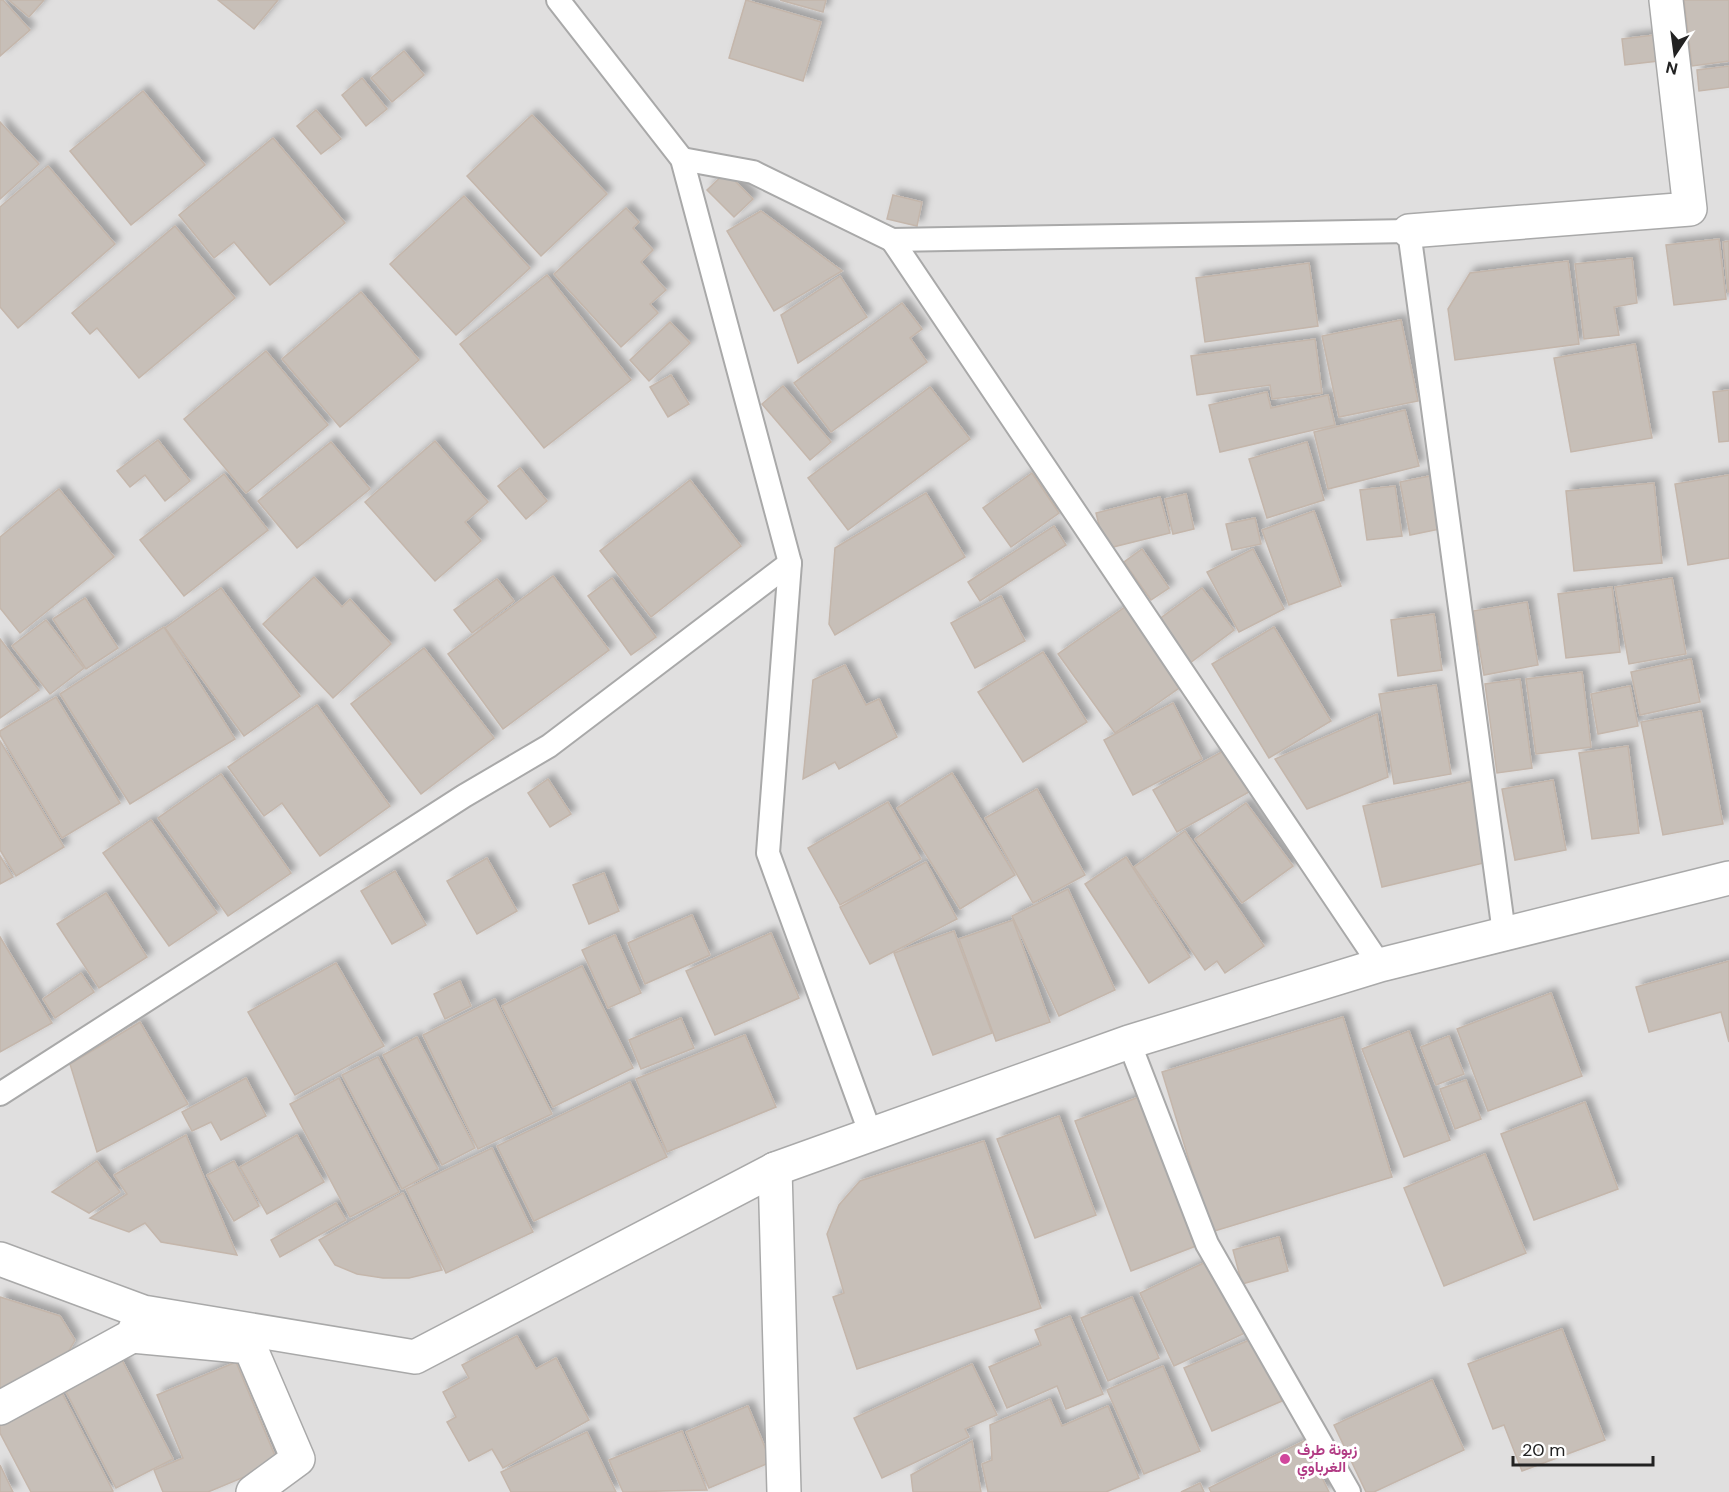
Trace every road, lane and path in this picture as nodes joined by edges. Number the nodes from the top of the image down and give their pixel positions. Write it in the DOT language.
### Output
graph roads {
  1 [pos="558,0"];
  2 [pos="1666,0"];
  3 [pos="682,159"];
  4 [pos="1409,231"];
  5 [pos="892,240"];
  6 [pos="790,563"];
  7 [pos="1729,878"];
  8 [pos="1504,933"];
  9 [pos="1380,965"];
  10 [pos="1129,1042"];
  11 [pos="0,1094"];
  12 [pos="871,1135"];
  13 [pos="776,1169"];
  14 [pos="0,1259"];
  15 [pos="137,1324"];
  16 [pos="0,1408"];
  17 [pos="253,1492"];
  18 [pos="784,1492"];
  19 [pos="1349,1492"];
  1 -- 3 [label="lane"];
  2 -- 4 [label="street"];
  3 -- 5 [label="lane"];
  3 -- 6 [label="lane"];
  4 -- 5 [label="lane"];
  4 -- 8 [label="lane"];
  5 -- 9 [label="lane"];
  6 -- 11 [label="lane"];
  6 -- 12 [label="lane"];
  7 -- 8 [label="street"];
  8 -- 9 [label="street"];
  9 -- 10 [label="street"];
  10 -- 12 [label="street"];
  10 -- 19 [label="lane"];
  12 -- 13 [label="street"];
  13 -- 15 [label="street"];
  13 -- 18 [label="street"];
  14 -- 15 [label="street"];
  15 -- 16 [label="street"];
  15 -- 17 [label="street"];
}
